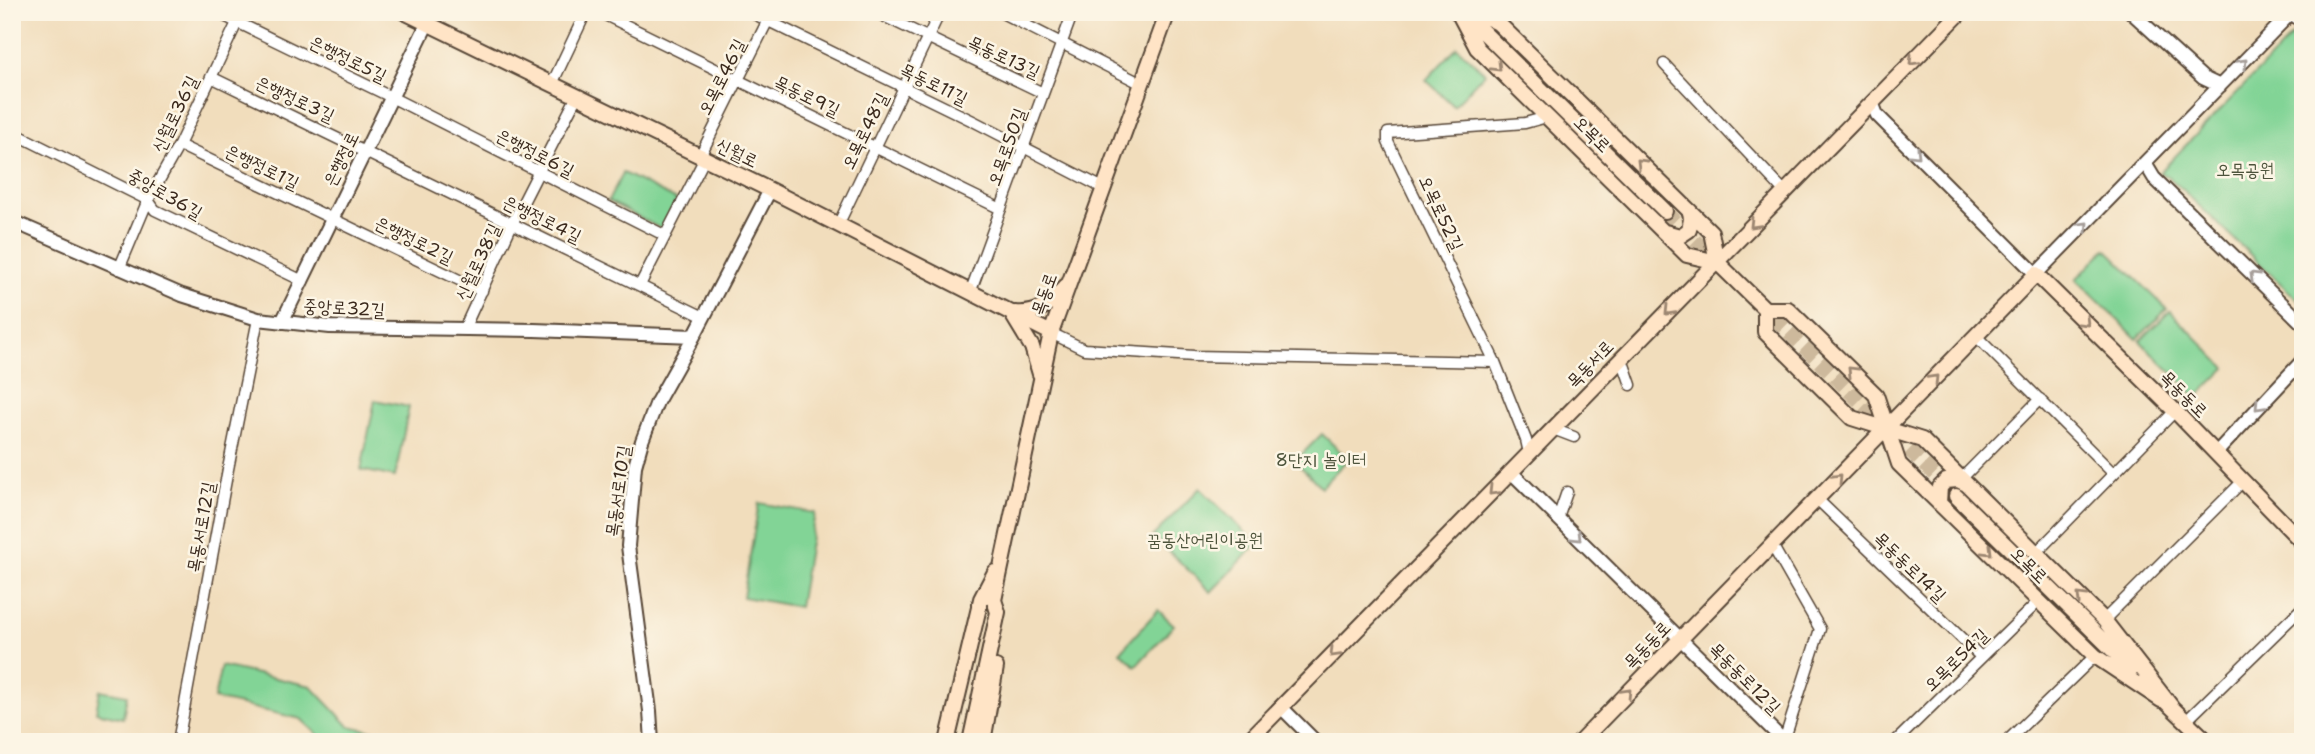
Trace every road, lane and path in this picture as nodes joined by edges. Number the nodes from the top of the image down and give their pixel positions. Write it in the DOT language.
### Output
graph roads {
  1 [pos="216,12"];
  2 [pos="404,12"];
  3 [pos="586,12"];
  4 [pos="599,12"];
  5 [pos="750,12"];
  6 [pos="875,12"];
  7 [pos="940,12"];
  8 [pos="1000,12"];
  9 [pos="1073,12"];
  10 [pos="1168,12"];
  11 [pos="1460,12"];
  12 [pos="1476,12"];
  13 [pos="1961,12"];
  14 [pos="2131,12"];
  15 [pos="2292,13"];
  16 [pos="240,17"];
  17 [pos="770,17"];
  18 [pos="430,18"];
  19 [pos="2303,23"];
  20 [pos="927,38"];
  21 [pos="1061,44"];
  22 [pos="1664,64"];
  23 [pos="211,77"];
  24 [pos="738,80"];
  25 [pos="1142,83"];
  26 [pos="552,84"];
  27 [pos="2220,86"];
  28 [pos="904,87"];
  29 [pos="1043,93"];
  30 [pos="577,96"];
  31 [pos="391,97"];
  32 [pos="1872,103"];
  33 [pos="1547,117"];
  34 [pos="12,132"];
  35 [pos="179,145"];
  36 [pos="875,147"];
  37 [pos="1024,147"];
  38 [pos="365,150"];
  39 [pos="703,157"];
  40 [pos="2145,163"];
  41 [pos="539,173"];
  42 [pos="1103,188"];
  43 [pos="769,190"];
  44 [pos="1785,192"];
  45 [pos="148,200"];
  46 [pos="1001,209"];
  47 [pos="1665,211"];
  48 [pos="1690,211"];
  49 [pos="332,218"];
  50 [pos="12,221"];
  51 [pos="513,222"];
  52 [pos="838,225"];
  53 [pos="1664,232"];
  54 [pos="664,235"];
  55 [pos="1717,262"];
  56 [pos="119,268"];
  57 [pos="2036,274"];
  58 [pos="303,281"];
  59 [pos="1069,282"];
  60 [pos="640,285"];
  61 [pos="482,291"];
  62 [pos="970,293"];
  63 [pos="1765,309"];
  64 [pos="1011,313"];
  65 [pos="704,317"];
  66 [pos="258,319"];
  67 [pos="282,322"];
  68 [pos="2303,324"];
  69 [pos="464,329"];
  70 [pos="1051,333"];
  71 [pos="694,336"];
  72 [pos="1976,336"];
  73 [pos="1622,359"];
  74 [pos="2303,360"];
  75 [pos="1495,362"];
  76 [pos="1042,380"];
  77 [pos="1630,385"];
  78 [pos="2040,399"];
  79 [pos="2175,411"];
  80 [pos="1886,428"];
  81 [pos="1553,429"];
  82 [pos="1574,438"];
  83 [pos="1530,453"];
  84 [pos="2216,453"];
  85 [pos="1511,472"];
  86 [pos="2113,472"];
  87 [pos="1963,481"];
  88 [pos="2243,481"];
  89 [pos="1567,492"];
  90 [pos="1956,496"];
  91 [pos="1817,499"];
  92 [pos="1939,503"];
  93 [pos="1558,518"];
  94 [pos="2303,543"];
  95 [pos="1772,545"];
  96 [pos="2036,553"];
  97 [pos="1003,559"];
  98 [pos="994,600"];
  99 [pos="2039,601"];
  100 [pos="2303,607"];
  101 [pos="2104,620"];
  102 [pos="1681,638"];
  103 [pos="2095,656"];
  104 [pos="1981,657"];
  105 [pos="2171,706"];
  106 [pos="1281,707"];
  107 [pos="2186,721"];
  108 [pos="1785,741"];
  109 [pos="178,742"];
  110 [pos="652,742"];
  111 [pos="947,742"];
  112 [pos="956,742"];
  113 [pos="970,742"];
  114 [pos="983,742"];
  115 [pos="1247,742"];
  116 [pos="1316,742"];
  117 [pos="1580,742"];
  118 [pos="1895,742"];
  119 [pos="2006,742"];
  120 [pos="2208,742"];
  1 -- 16 [label="street, 은행정로5길"];
  2 -- 18 [label="main road, 신월로"];
  3 -- 26 [label="street"];
  4 -- 24 [label="street, 목동로9길"];
  5 -- 17 [label="street, 목동로11길"];
  6 -- 20 [label="street, 목동로13길"];
  7 -- 20 [label="street, 오목로48길"];
  8 -- 21 [label="street"];
  9 -- 21 [label="street, 오목로50길"];
  10 -- 25 [label="main road, 목동로"];
  11 -- 33 [label="main road, 오목로, one-way"];
  11 -- 47 [label="main road, 오목로"];
  48 -- 12 [label="main road, 오목로, one-way"];
  13 -- 32 [label="main road, 목동서로, one-way"];
  14 -- 27 [label="street"];
  15 -- 19 [label="street"];
  27 -- 15 [label="street, 목동동로, one-way"];
  16 -- 23 [label="street, 신월로36길"];
  16 -- 31 [label="street, 은행정로5길"];
  17 -- 24 [label="street, 오목로46길"];
  17 -- 28 [label="street, 목동로11길"];
  18 -- 26 [label="main road, 신월로"];
  18 -- 31 [label="street, 은행정로"];
  20 -- 28 [label="street, 오목로48길"];
  20 -- 29 [label="street, 목동로13길"];
  21 -- 25 [label="street"];
  21 -- 29 [label="street, 오목로50길"];
  22 -- 44 [label="street"];
  23 -- 35 [label="street, 신월로36길"];
  23 -- 38 [label="street, 은행정로3길"];
  24 -- 36 [label="street, 목동로9길"];
  24 -- 39 [label="street, 오목로46길"];
  25 -- 42 [label="main road, 목동로"];
  26 -- 30 [label="main road, 신월로"];
  27 -- 40 [label="street, 목동동로"];
  28 -- 36 [label="street, 오목로48길"];
  28 -- 37 [label="street, 목동로11길"];
  29 -- 37 [label="street, 오목로50길"];
  30 -- 39 [label="main road, 신월로"];
  30 -- 41 [label="street, 신월로38길"];
  31 -- 38 [label="street, 은행정로"];
  31 -- 41 [label="street, 은행정로6길"];
  32 -- 44 [label="main road, 목동서로"];
  32 -- 57 [label="street, one-way"];
  33 -- 53 [label="main road, 오목로"];
  33 -- 75 [label="street, 오목로52길"];
  34 -- 45 [label="street, 중앙로36길"];
  35 -- 45 [label="street, 신월로36길"];
  35 -- 49 [label="street, 은행정로1길"];
  36 -- 46 [label="street, 목동로9길"];
  36 -- 52 [label="street, 오목로48길"];
  37 -- 42 [label="street, 목동로11길"];
  37 -- 46 [label="street, 오목로50길"];
  38 -- 49 [label="street, 은행정로"];
  38 -- 51 [label="street, 은행정로4길"];
  39 -- 43 [label="main road, 신월로"];
  39 -- 54 [label="street, 오목로46길"];
  57 -- 40 [label="street, 목동동로, one-way"];
  68 -- 40 [label="street, one-way"];
  41 -- 51 [label="street, 신월로38길"];
  41 -- 54 [label="street, 은행정로6길"];
  42 -- 59 [label="main road, 목동로"];
  43 -- 52 [label="main road, 신월로"];
  43 -- 65 [label="street, 목동서로10길"];
  44 -- 55 [label="main road, 목동서로, one-way"];
  45 -- 56 [label="street, 신월로36길"];
  45 -- 58 [label="street, 중앙로36길"];
  46 -- 62 [label="street, 오목로50길"];
  48 -- 53 [label="main road"];
  48 -- 55 [label="main road, 오목로"];
  49 -- 58 [label="street, 은행정로"];
  49 -- 61 [label="street, 은행정로2길"];
  50 -- 56 [label="street, 중앙로32길"];
  51 -- 60 [label="street, 은행정로4길"];
  51 -- 61 [label="street, 신월로38길"];
  52 -- 62 [label="main road, 신월로"];
  53 -- 55 [label="main road, 오목로"];
  54 -- 60 [label="street, 오목로46길"];
  55 -- 63 [label="main road, 오목로"];
  55 -- 73 [label="main road, 목동서로, one-way"];
  56 -- 66 [label="street, 중앙로32길"];
  57 -- 72 [label="main road, 목동동로"];
  57 -- 79 [label="main road, 목동동로, one-way"];
  58 -- 67 [label="street, 은행정로"];
  59 -- 64 [label="main road"];
  59 -- 70 [label="main road, 목동로"];
  60 -- 65 [label="street, 은행정로4길"];
  61 -- 69 [label="street, 신월로38길"];
  62 -- 64 [label="main road, 신월로"];
  80 -- 63 [label="main road, 오목로, one-way"];
  63 -- 80 [label="main road, 오목로"];
  64 -- 70 [label="main road, 신월로"];
  64 -- 76 [label="main road"];
  65 -- 71 [label="street, 목동서로10길"];
  66 -- 67 [label="street, 중앙로32길"];
  66 -- 109 [label="street, 목동서로12길"];
  67 -- 69 [label="street, 중앙로32길"];
  69 -- 71 [label="street, 중앙로32길"];
  70 -- 75 [label="street"];
  70 -- 76 [label="main road, 목동로"];
  71 -- 110 [label="street, 목동서로10길"];
  72 -- 78 [label="street"];
  80 -- 72 [label="main road, 목동동로, one-way"];
  73 -- 77 [label="street"];
  73 -- 81 [label="main road, 목동서로"];
  74 -- 84 [label="street, one-way"];
  75 -- 83 [label="street, 오목로52길"];
  76 -- 97 [label="main road, 목동로"];
  78 -- 86 [label="street"];
  78 -- 87 [label="street"];
  79 -- 84 [label="main road, 목동동로"];
  79 -- 86 [label="street, 오목로"];
  80 -- 87 [label="main road, 오목로"];
  91 -- 80 [label="main road, 목동동로, one-way"];
  80 -- 92 [label="main road, 오목로"];
  81 -- 82 [label="street"];
  81 -- 83 [label="main road, 목동서로"];
  83 -- 85 [label="main road, 목동서로"];
  84 -- 88 [label="main road, 목동동로"];
  85 -- 93 [label="street, 목동동로12길"];
  85 -- 106 [label="main road, 목동서로, one-way"];
  86 -- 96 [label="street, 오목로"];
  87 -- 92 [label="main road"];
  87 -- 96 [label="main road, 오목로"];
  88 -- 94 [label="main road, 목동동로"];
  88 -- 101 [label="street"];
  89 -- 93 [label="street"];
  90 -- 105 [label="main road, 오목로"];
  91 -- 95 [label="main road, 목동동로"];
  91 -- 104 [label="street, 목동동로14길"];
  92 -- 99 [label="main road, 오목로, one-way"];
  93 -- 102 [label="street, 목동동로12길, one-way"];
  95 -- 102 [label="main road, 목동동로"];
  95 -- 108 [label="street"];
  101 -- 96 [label="main road, 오목로, one-way"];
  97 -- 98 [label="main road, 목동로"];
  97 -- 111 [label="main road"];
  97 -- 114 [label="main road"];
  98 -- 112 [label="main road, 목동로"];
  98 -- 113 [label="main road, 목동로"];
  99 -- 103 [label="main road, 오목로"];
  99 -- 104 [label="street, 오목로54길"];
  100 -- 107 [label="street"];
  101 -- 105 [label="main road, 오목로"];
  102 -- 108 [label="street, 목동동로12길"];
  117 -- 102 [label="main road, 목동동로, one-way"];
  103 -- 105 [label="main road, 오목로"];
  103 -- 119 [label="street"];
  104 -- 118 [label="street, 오목로54길"];
  105 -- 107 [label="main road, 오목로"];
  106 -- 115 [label="main road, 목동서로"];
  106 -- 116 [label="street"];
  107 -- 120 [label="main road, 오목로"];
}
